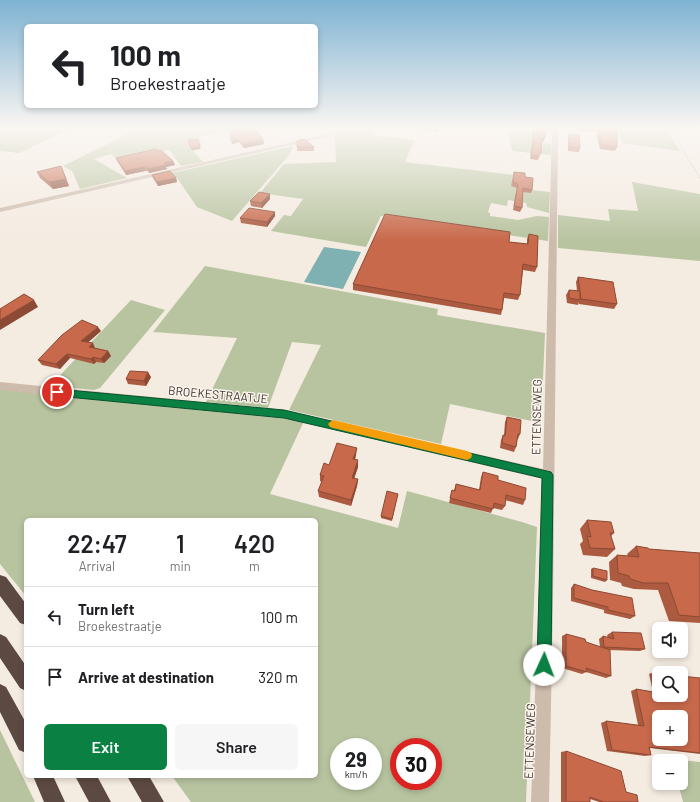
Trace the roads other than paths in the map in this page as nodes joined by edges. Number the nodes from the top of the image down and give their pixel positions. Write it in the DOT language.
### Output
graph roads {
  1 [pos="197,165"];
  2 [pos="554,165"];
  3 [pos="0,210"];
  4 [pos="0,386"];
  5 [pos="548,475"];
  6 [pos="0,583"];
  7 [pos="24,614"];
  8 [pos="0,643"];
  9 [pos="24,679"];
  10 [pos="0,693"];
  11 [pos="24,739"];
  12 [pos="44,778"];
  13 [pos="86,778"];
  14 [pos="138,778"];
  15 [pos="55,802"];
  16 [pos="101,802"];
  17 [pos="154,802"];
  18 [pos="540,802"];
  1 -- 3 [label="street"];
  2 -- 5 [label="street, ETTENSEWEG"];
  4 -- 5 [label="street, BROEKESTRAATJE"];
  5 -- 18 [label="street, ETTENSEWEG"];
  6 -- 7 [label="highway"];
  8 -- 9 [label="highway"];
  10 -- 11 [label="highway"];
  12 -- 15 [label="highway"];
  13 -- 16 [label="highway"];
  14 -- 17 [label="highway"];
}
